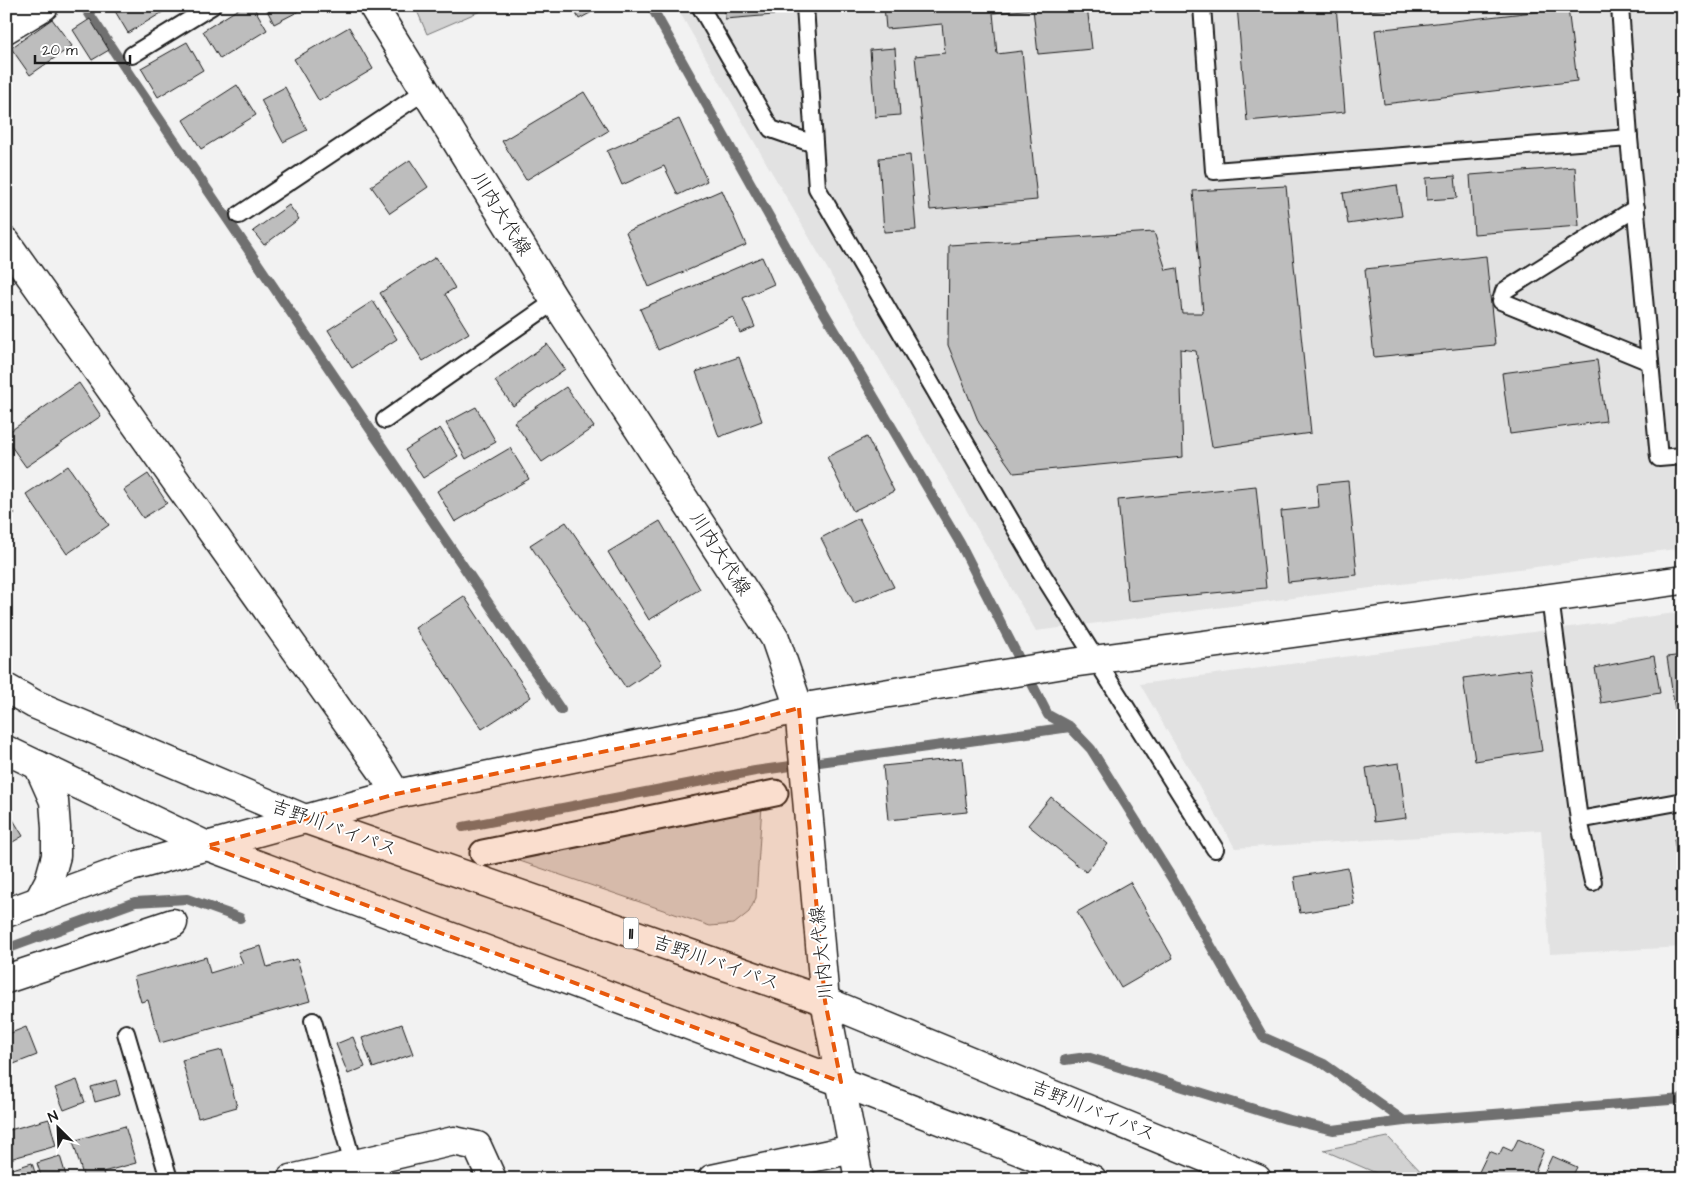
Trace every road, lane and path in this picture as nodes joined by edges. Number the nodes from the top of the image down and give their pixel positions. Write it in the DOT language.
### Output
graph roads {
  1 [pos="44,6"];
  2 [pos="212,6"];
  3 [pos="373,6"];
  4 [pos="700,6"];
  5 [pos="806,6"];
  6 [pos="1202,6"];
  7 [pos="1620,6"];
  8 [pos="6,28"];
  9 [pos="132,55"];
  10 [pos="425,91"];
  11 [pos="1629,138"];
  12 [pos="814,144"];
  13 [pos="1636,208"];
  14 [pos="239,215"];
  15 [pos="6,242"];
  16 [pos="555,301"];
  17 [pos="1650,362"];
  18 [pos="385,420"];
  19 [pos="1683,456"];
  20 [pos="1683,580"];
  21 [pos="1550,598"];
  22 [pos="1097,660"];
  23 [pos="6,688"];
  24 [pos="798,708"];
  25 [pos="6,750"];
  26 [pos="38,765"];
  27 [pos="775,793"];
  28 [pos="396,794"];
  29 [pos="1683,801"];
  30 [pos="305,819"];
  31 [pos="1579,820"];
  32 [pos="207,846"];
  33 [pos="1215,849"];
  34 [pos="483,853"];
  35 [pos="1593,882"];
  36 [pos="38,902"];
  37 [pos="6,913"];
  38 [pos="173,923"];
  39 [pos="6,979"];
  40 [pos="825,1001"];
  41 [pos="313,1021"];
  42 [pos="126,1033"];
  43 [pos="841,1082"];
  44 [pos="853,1149"];
  45 [pos="353,1164"];
  46 [pos="169,1179"];
  47 [pos="291,1179"];
  48 [pos="492,1179"];
  49 [pos="712,1179"];
  50 [pos="858,1179"];
  51 [pos="1092,1179"];
  52 [pos="1257,1179"];
  1 -- 8 [label="main road"];
  2 -- 9 [label="lane"];
  3 -- 10 [label="main road, 川内大代線"];
  4 -- 12 [label="lane"];
  5 -- 12 [label="lane"];
  6 -- 11 [label="lane"];
  7 -- 11 [label="lane"];
  10 -- 14 [label="lane"];
  10 -- 16 [label="main road, 川内大代線"];
  11 -- 13 [label="lane"];
  12 -- 22 [label="lane"];
  13 -- 17 [label="lane"];
  13 -- 17 [label="lane"];
  15 -- 28 [label="main road"];
  16 -- 18 [label="lane"];
  16 -- 24 [label="main road, 川内大代線"];
  17 -- 19 [label="lane"];
  20 -- 21 [label="main road"];
  21 -- 22 [label="main road"];
  21 -- 31 [label="lane"];
  22 -- 24 [label="main road"];
  22 -- 33 [label="lane"];
  23 -- 30 [label="main road, 吉野川バイパス / 11"];
  24 -- 28 [label="main road"];
  24 -- 40 [label="main road, 川内大代線"];
  25 -- 26 [label="main road"];
  26 -- 32 [label="main road"];
  26 -- 36 [label="main road"];
  27 -- 34 [label="street"];
  28 -- 30 [label="main road"];
  29 -- 31 [label="lane"];
  30 -- 32 [label="main road"];
  30 -- 40 [label="main road, 吉野川バイパス / 11"];
  31 -- 35 [label="lane"];
  32 -- 36 [label="main road"];
  32 -- 43 [label="main road"];
  36 -- 37 [label="main road"];
  38 -- 39 [label="main road"];
  40 -- 43 [label="main road, 川内大代線"];
  40 -- 52 [label="main road, 吉野川バイパス / 11"];
  41 -- 45 [label="lane"];
  42 -- 46 [label="lane"];
  43 -- 44 [label="main road, 川内大代線"];
  43 -- 51 [label="main road"];
  44 -- 49 [label="main road"];
  44 -- 50 [label="main road, 川内大代線"];
  45 -- 47 [label="main road"];
  45 -- 48 [label="main road"];
}
